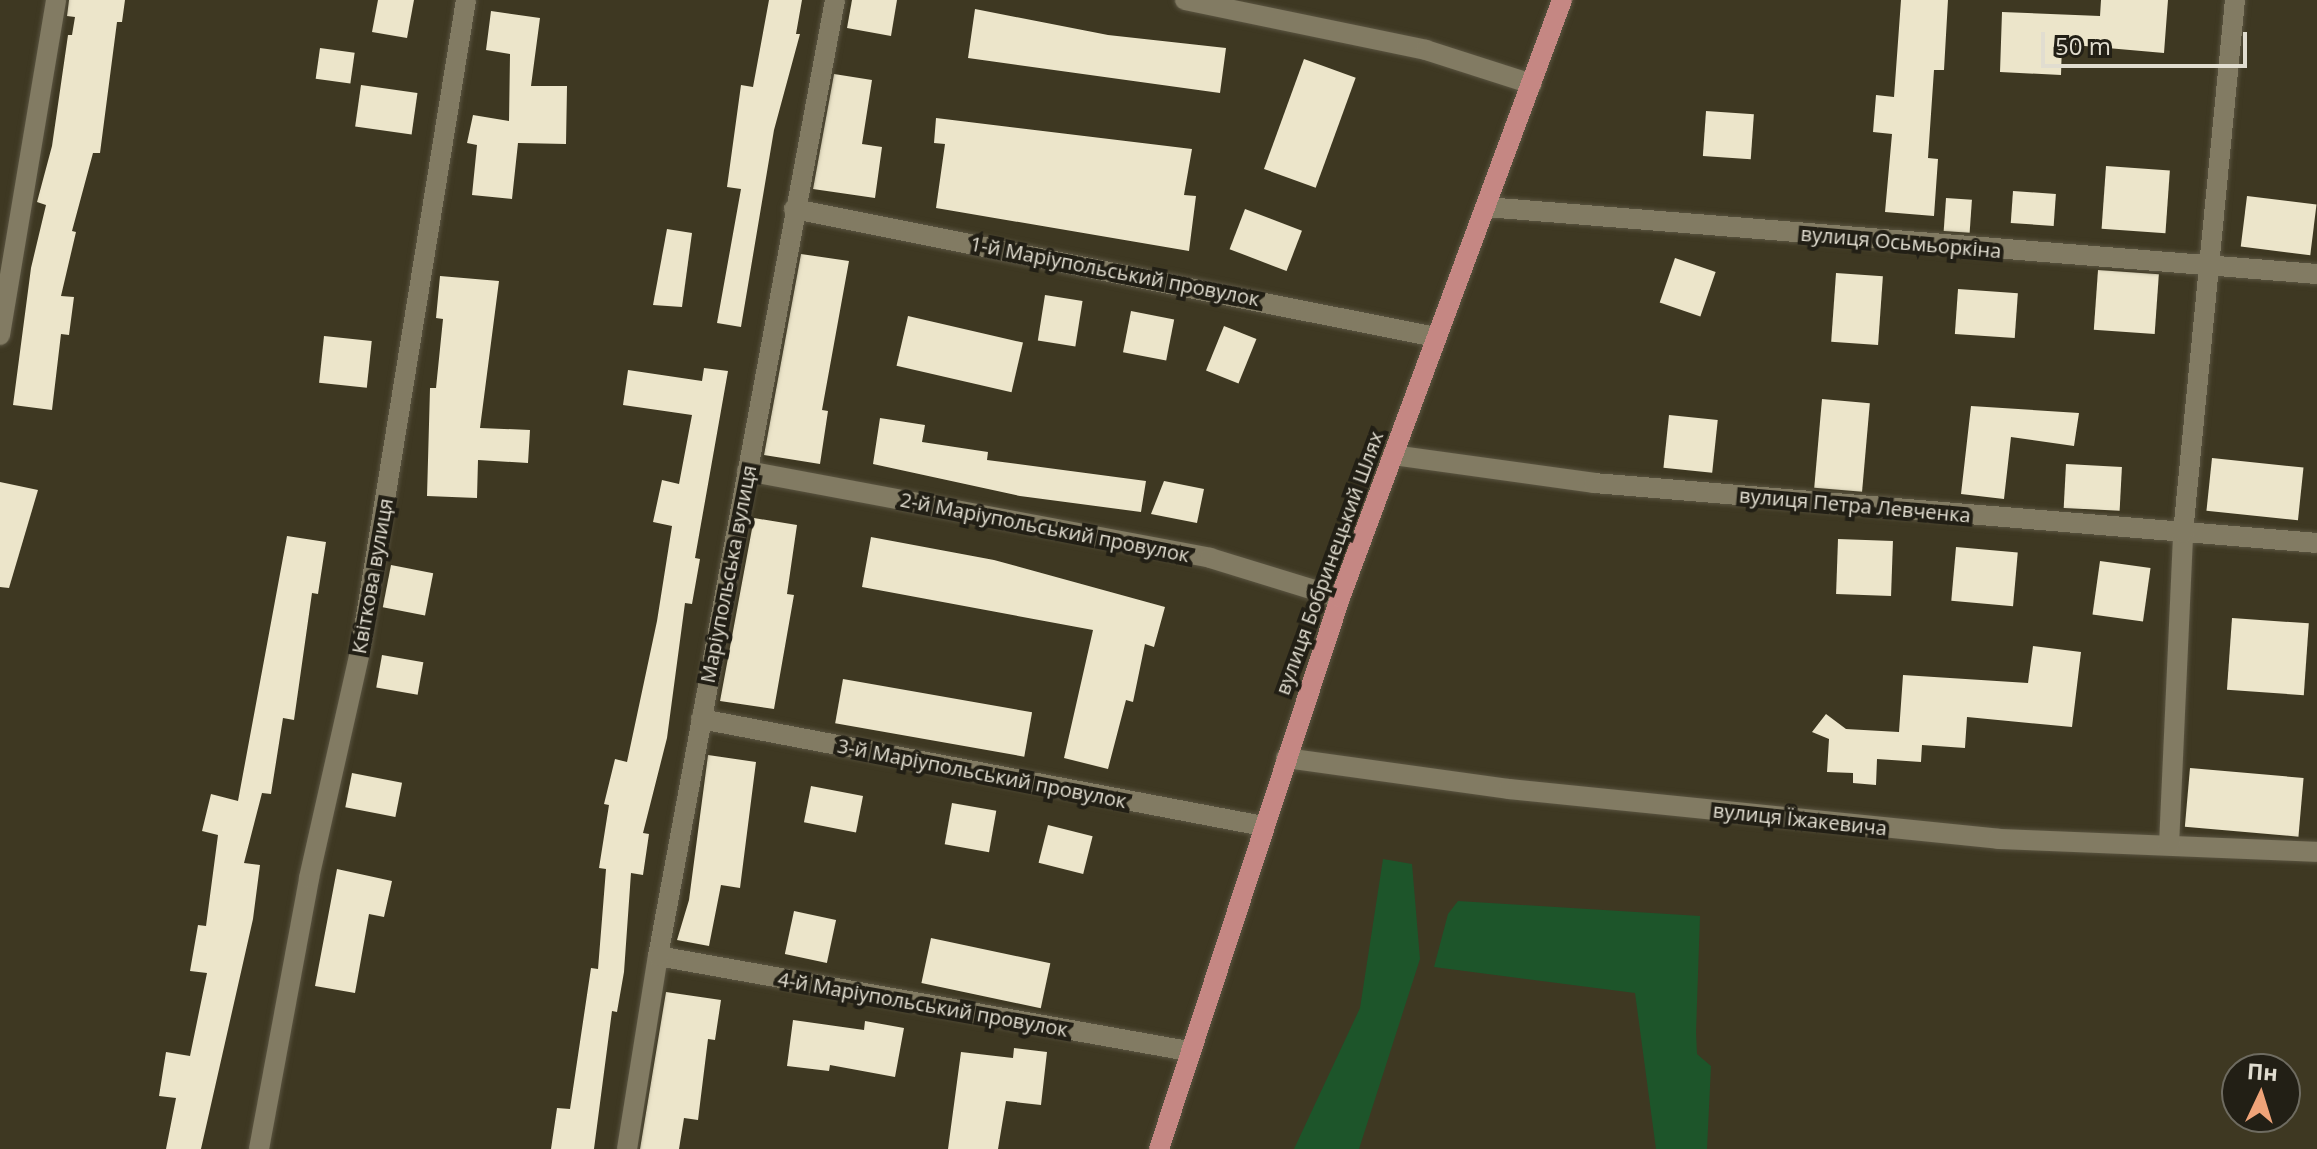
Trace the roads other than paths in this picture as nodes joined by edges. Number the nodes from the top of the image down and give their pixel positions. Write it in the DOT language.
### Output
graph roads {
  1 [pos="56,0"];
  2 [pos="466,0"];
  3 [pos="835,0"];
  4 [pos="1185,0"];
  5 [pos="1562,0"];
  6 [pos="2235,0"];
  7 [pos="1532,84"];
  8 [pos="1486,207"];
  9 [pos="794,209"];
  10 [pos="2207,268"];
  11 [pos="2317,274"];
  12 [pos="0,335"];
  13 [pos="1435,337"];
  14 [pos="1393,455"];
  15 [pos="747,471"];
  16 [pos="2183,533"];
  17 [pos="2317,543"];
  18 [pos="1340,598"];
  19 [pos="701,719"];
  20 [pos="1286,758"];
  21 [pos="1263,826"];
  22 [pos="2169,845"];
  23 [pos="2317,852"];
  24 [pos="658,956"];
  25 [pos="1188,1051"];
  26 [pos="259,1149"];
  27 [pos="627,1149"];
  28 [pos="1159,1149"];
  1 -- 12 [label="street"];
  2 -- 26 [label="street, Квіткова вулиця"];
  3 -- 9 [label="street, Маріупольська вулиця"];
  4 -- 7 [label="street"];
  5 -- 7 [label="main road, вулиця Бобринецький Шлях"];
  6 -- 10 [label="street"];
  7 -- 8 [label="main road, вулиця Бобринецький Шлях"];
  8 -- 10 [label="street, вулиця Осьмьоркіна"];
  8 -- 13 [label="main road, вулиця Бобринецький Шлях"];
  9 -- 13 [label="street, 1-й Маріупольський провулок"];
  9 -- 15 [label="street, Маріупольська вулиця"];
  10 -- 11 [label="street, вулиця Осьмьоркіна"];
  10 -- 16 [label="street"];
  13 -- 14 [label="main road, вулиця Бобринецький Шлях"];
  14 -- 16 [label="street, вулиця Петра Левченка"];
  14 -- 18 [label="main road, вулиця Бобринецький Шлях"];
  15 -- 18 [label="street, 2-й Маріупольський провулок"];
  15 -- 19 [label="street, Маріупольська вулиця"];
  16 -- 17 [label="street, вулиця Петра Левченка"];
  16 -- 22 [label="street"];
  18 -- 20 [label="main road, вулиця Бобринецький Шлях"];
  19 -- 21 [label="street, 3-й Маріупольський провулок"];
  19 -- 24 [label="street, Маріупольська вулиця"];
  20 -- 21 [label="main road, вулиця Бобринецький Шлях"];
  20 -- 22 [label="street, вулиця Їжакевича"];
  21 -- 25 [label="main road, вулиця Бобринецький Шлях"];
  22 -- 23 [label="street, вулиця Їжакевича"];
  24 -- 25 [label="street, 4-й Маріупольський провулок"];
  24 -- 27 [label="street, Маріупольська вулиця"];
  25 -- 28 [label="main road, вулиця Бобринецький Шлях"];
}
